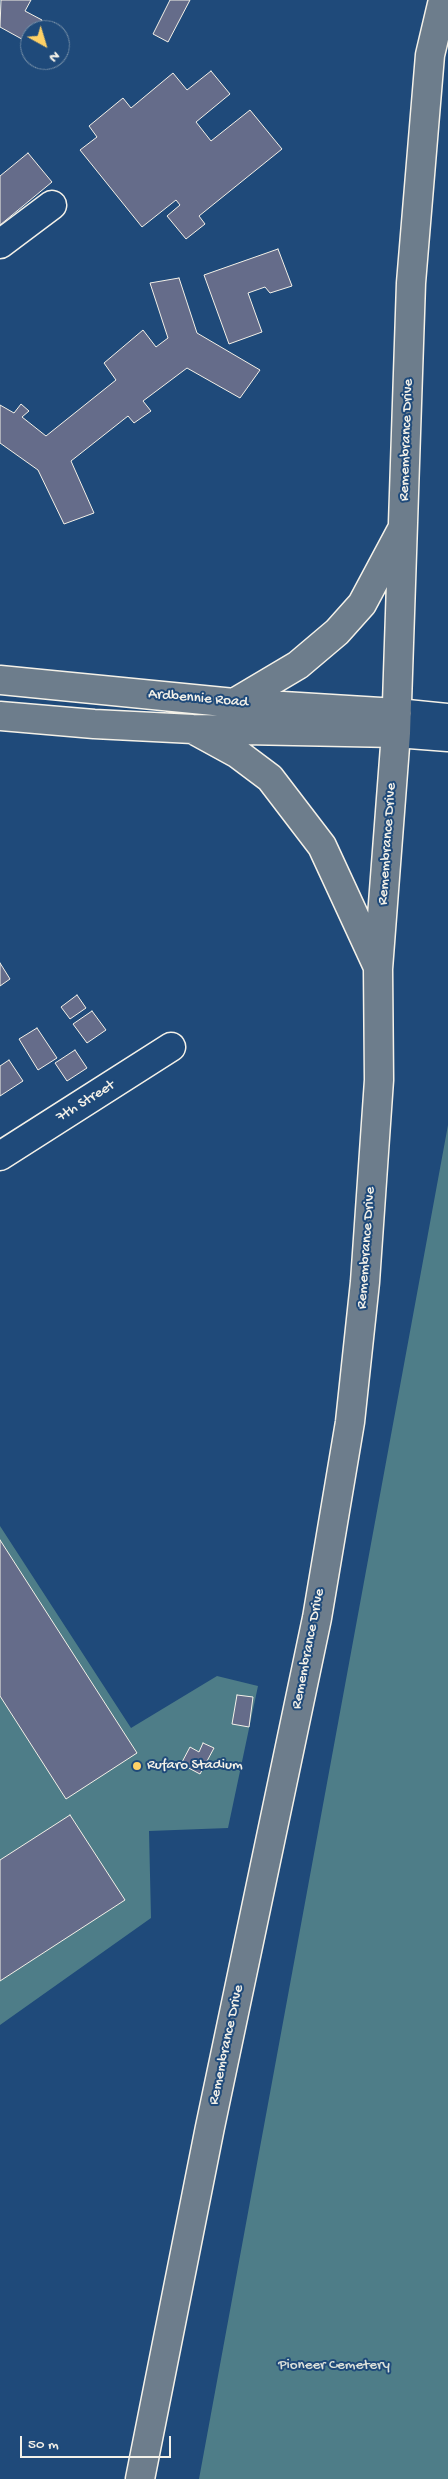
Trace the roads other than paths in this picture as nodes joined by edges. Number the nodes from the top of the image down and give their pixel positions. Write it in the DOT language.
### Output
graph roads {
  1 [pos="443,0"];
  2 [pos="52,205"];
  3 [pos="0,244"];
  4 [pos="404,525"];
  5 [pos="0,680"];
  6 [pos="234,703"];
  7 [pos="0,716"];
  8 [pos="448,718"];
  9 [pos="397,723"];
  10 [pos="192,729"];
  11 [pos="448,737"];
  12 [pos="378,969"];
  13 [pos="171,1047"];
  14 [pos="0,1156"];
  15 [pos="147,2450"];
  16 [pos="124,2479"];
  17 [pos="140,2479"];
  1 -- 4 [label="main road, Remembrance Drive"];
  2 -- 3 [label="street"];
  4 -- 6 [label="main road"];
  4 -- 9 [label="main road, Remembrance Drive"];
  5 -- 6 [label="main road, Ardbennie Road"];
  6 -- 9 [label="main road, Ardbennie Road"];
  7 -- 10 [label="main road, Ardbennie Road"];
  8 -- 9 [label="street"];
  9 -- 10 [label="main road, Ardbennie Road"];
  9 -- 11 [label="street"];
  9 -- 12 [label="main road, Remembrance Drive"];
  10 -- 12 [label="main road"];
  12 -- 15 [label="main road, Remembrance Drive"];
  13 -- 14 [label="street, 7th Street"];
  15 -- 16 [label="main road"];
  15 -- 17 [label="main road, Remembrance Drive"];
}
